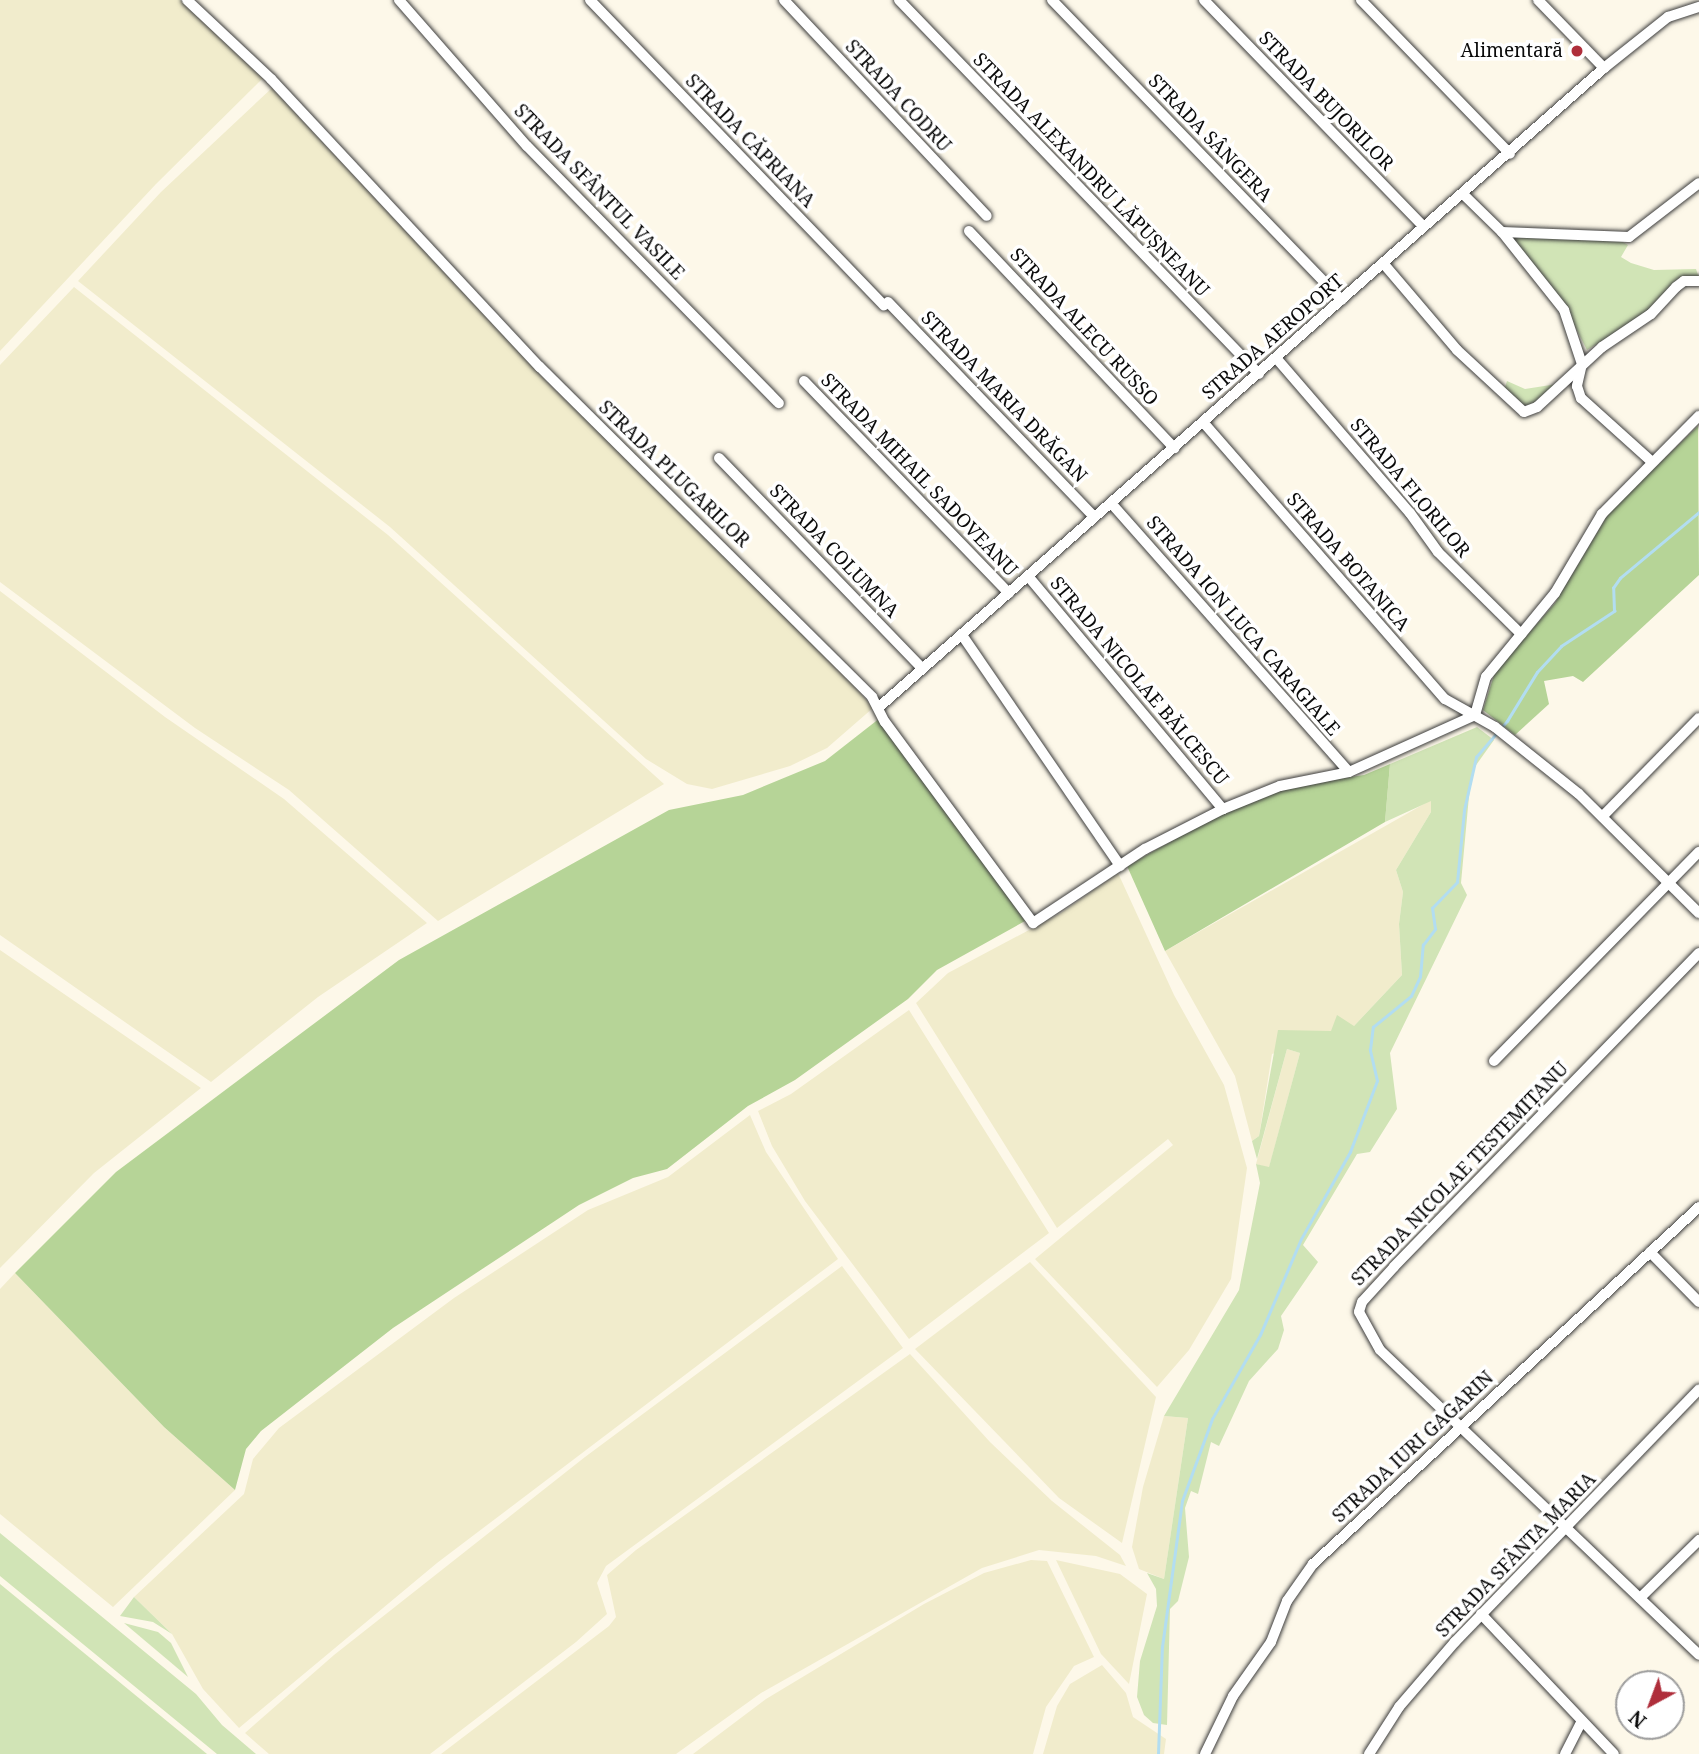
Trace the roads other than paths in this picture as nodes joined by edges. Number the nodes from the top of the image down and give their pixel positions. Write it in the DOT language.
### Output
graph roads {
  1 [pos="187,0"];
  2 [pos="399,0"];
  3 [pos="590,0"];
  4 [pos="784,0"];
  5 [pos="899,0"];
  6 [pos="1052,0"];
  7 [pos="1204,0"];
  8 [pos="1361,0"];
  9 [pos="1538,0"];
  10 [pos="1691,5"];
  11 [pos="1604,68"];
  12 [pos="1510,154"];
  13 [pos="1699,183"];
  14 [pos="1463,194"];
  15 [pos="987,216"];
  16 [pos="1423,226"];
  17 [pos="969,231"];
  18 [pos="1502,232"];
  19 [pos="1383,263"];
  20 [pos="1699,281"];
  21 [pos="1342,300"];
  22 [pos="886,304"];
  23 [pos="1278,359"];
  24 [pos="1582,363"];
  25 [pos="1259,374"];
  26 [pos="804,381"];
  27 [pos="779,403"];
  28 [pos="1699,416"];
  29 [pos="1203,422"];
  30 [pos="1174,448"];
  31 [pos="719,458"];
  32 [pos="1652,462"];
  33 [pos="1111,503"];
  34 [pos="1094,517"];
  35 [pos="1028,576"];
  36 [pos="1009,593"];
  37 [pos="1521,634"];
  38 [pos="962,635"];
  39 [pos="923,669"];
  40 [pos="878,708"];
  41 [pos="1475,716"];
  42 [pos="1699,718"];
  43 [pos="1349,772"];
  44 [pos="1223,809"];
  45 [pos="1603,816"];
  46 [pos="1699,852"];
  47 [pos="1120,866"];
  48 [pos="1670,883"];
  49 [pos="1699,913"];
  50 [pos="1699,953"];
  51 [pos="1494,1061"];
  52 [pos="1699,1207"];
  53 [pos="1650,1252"];
  54 [pos="1699,1302"];
  55 [pos="1699,1389"];
  56 [pos="1462,1426"];
  57 [pos="1566,1528"];
  58 [pos="1699,1540"];
  59 [pos="1640,1598"];
  60 [pos="1481,1614"];
  61 [pos="1699,1655"];
  62 [pos="1582,1721"];
  63 [pos="1205,1754"];
  64 [pos="1369,1754"];
  65 [pos="1565,1754"];
  66 [pos="1614,1754"];
  1 -- 40 [label="street, STRADA PLUGARILOR"];
  2 -- 27 [label="street, STRADA SFÂNTUL VASILE"];
  3 -- 22 [label="street, STRADA CĂPRIANA"];
  4 -- 15 [label="street, STRADA CODRU"];
  5 -- 25 [label="street, STRADA ALEXANDRU LĂPUȘNEANU"];
  6 -- 21 [label="street, STRADA SÂNGERA"];
  7 -- 16 [label="street, STRADA BUJORILOR"];
  8 -- 12 [label="street"];
  9 -- 11 [label="street"];
  10 -- 11 [label="street, STRADA AEROPORT"];
  11 -- 12 [label="street, STRADA AEROPORT"];
  12 -- 14 [label="street, STRADA AEROPORT"];
  13 -- 18 [label="street"];
  14 -- 16 [label="street, STRADA AEROPORT"];
  14 -- 18 [label="street"];
  16 -- 19 [label="street, STRADA AEROPORT"];
  17 -- 30 [label="street, STRADA ALECU RUSSO"];
  18 -- 24 [label="street"];
  19 -- 21 [label="street, STRADA AEROPORT"];
  19 -- 24 [label="street"];
  20 -- 24 [label="street"];
  21 -- 23 [label="street, STRADA AEROPORT"];
  22 -- 34 [label="street, STRADA MARIA DRĂGAN"];
  23 -- 25 [label="street, STRADA AEROPORT"];
  23 -- 37 [label="street, STRADA FLORILOR"];
  24 -- 32 [label="street"];
  25 -- 29 [label="street, STRADA AEROPORT"];
  26 -- 36 [label="street, STRADA MIHAIL SADOVEANU"];
  28 -- 32 [label="street"];
  29 -- 30 [label="street, STRADA AEROPORT"];
  29 -- 41 [label="street, STRADA BOTANICA"];
  30 -- 33 [label="street, STRADA AEROPORT"];
  31 -- 39 [label="street, STRADA COLUMNA"];
  32 -- 37 [label="street"];
  33 -- 34 [label="street, STRADA AEROPORT"];
  33 -- 43 [label="street, STRADA ION LUCA CARAGIALE"];
  34 -- 35 [label="street, STRADA AEROPORT"];
  35 -- 36 [label="street, STRADA AEROPORT"];
  35 -- 44 [label="street, STRADA NICOLAE BĂLCESCU"];
  36 -- 38 [label="street, STRADA AEROPORT"];
  37 -- 41 [label="street"];
  38 -- 39 [label="street, STRADA AEROPORT"];
  38 -- 47 [label="street"];
  39 -- 40 [label="street, STRADA AEROPORT"];
  40 -- 47 [label="street, STRADA PLUGARILOR"];
  41 -- 43 [label="street"];
  41 -- 45 [label="street, STRADA BOTANICA"];
  42 -- 45 [label="street"];
  43 -- 44 [label="street"];
  44 -- 47 [label="street"];
  45 -- 48 [label="street, STRADA BOTANICA"];
  46 -- 48 [label="street"];
  48 -- 49 [label="street, STRADA BOTANICA"];
  48 -- 51 [label="street"];
  50 -- 56 [label="street, STRADA NICOLAE TESTEMIȚANU"];
  52 -- 53 [label="street, STRADA IURI GAGARIN"];
  53 -- 54 [label="street"];
  53 -- 56 [label="street, STRADA IURI GAGARIN"];
  55 -- 57 [label="street, STRADA SFÂNTA MARIA"];
  56 -- 57 [label="street, STRADA NICOLAE TESTEMIȚANU"];
  56 -- 63 [label="street, STRADA IURI GAGARIN"];
  57 -- 59 [label="street, STRADA NICOLAE TESTEMIȚANU"];
  57 -- 60 [label="street, STRADA SFÂNTA MARIA"];
  58 -- 59 [label="street"];
  59 -- 61 [label="street, STRADA NICOLAE TESTEMIȚANU"];
  60 -- 62 [label="street"];
  60 -- 64 [label="street, STRADA SFÂNTA MARIA"];
  62 -- 65 [label="street"];
  62 -- 66 [label="street"];
}
